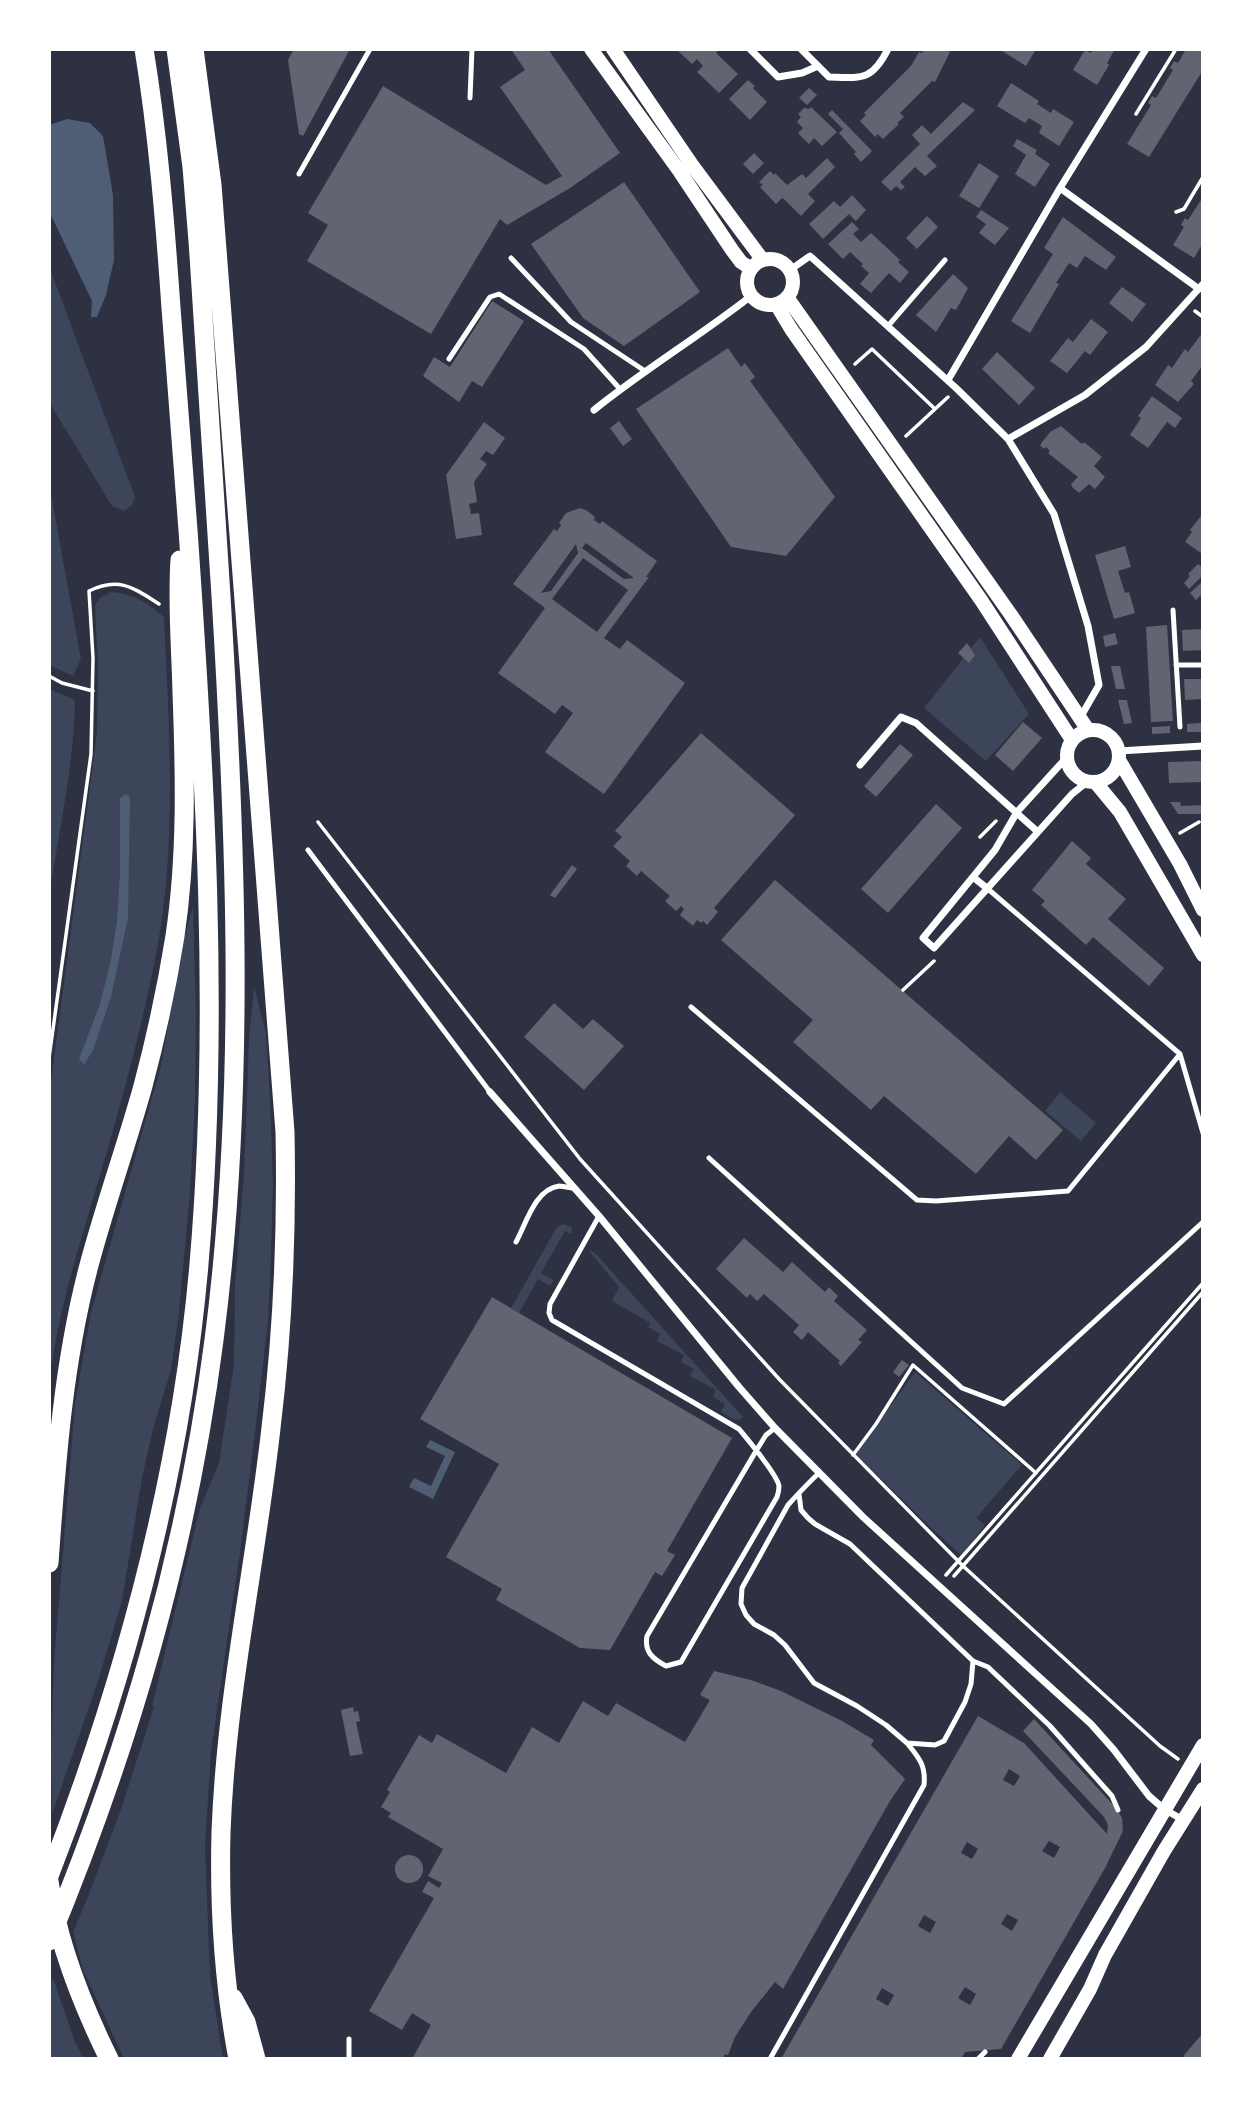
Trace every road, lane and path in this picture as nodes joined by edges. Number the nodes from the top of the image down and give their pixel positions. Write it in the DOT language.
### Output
graph roads {
  1 [pos="144,49"];
  2 [pos="176,49"];
  3 [pos="194,49"];
  4 [pos="370,49"];
  5 [pos="472,49"];
  6 [pos="591,49"];
  7 [pos="613,49"];
  8 [pos="750,49"];
  9 [pos="801,49"];
  10 [pos="888,49"];
  11 [pos="1146,49"];
  12 [pos="1175,49"];
  13 [pos="818,66"];
  14 [pos="470,98"];
  15 [pos="1136,114"];
  16 [pos="299,174"];
  17 [pos="1203,177"];
  18 [pos="1060,188"];
  19 [pos="1176,212"];
  20 [pos="511,258"];
  21 [pos="945,260"];
  22 [pos="756,264"];
  23 [pos="790,270"];
  24 [pos="1201,287"];
  25 [pos="751,296"];
  26 [pos="781,301"];
  27 [pos="1195,311"];
  28 [pos="1203,317"];
  29 [pos="888,326"];
  30 [pos="449,359"];
  31 [pos="855,364"];
  32 [pos="645,371"];
  33 [pos="948,380"];
  34 [pos="620,389"];
  35 [pos="950,395"];
  36 [pos="934,409"];
  37 [pos="594,410"];
  38 [pos="906,436"];
  39 [pos="1008,439"];
  40 [pos="185,488"];
  41 [pos="168,602"];
  42 [pos="1173,610"];
  43 [pos="1176,665"];
  44 [pos="1203,665"];
  45 [pos="49,676"];
  46 [pos="93,691"];
  47 [pos="1084,724"];
  48 [pos="1180,727"];
  49 [pos="1072,740"];
  50 [pos="1203,746"];
  51 [pos="1119,755"];
  52 [pos="1067,757"];
  53 [pos="860,765"];
  54 [pos="1091,782"];
  55 [pos="1017,812"];
  56 [pos="318,822"];
  57 [pos="1199,822"];
  58 [pos="1038,832"];
  59 [pos="1180,832"];
  60 [pos="308,850"];
  61 [pos="973,877"];
  62 [pos="988,889"];
  63 [pos="1203,910"];
  64 [pos="1203,955"];
  65 [pos="691,1007"];
  66 [pos="1180,1054"];
  67 [pos="49,1058"];
  68 [pos="490,1092"];
  69 [pos="1203,1133"];
  70 [pos="709,1158"];
  71 [pos="576,1189"];
  72 [pos="599,1216"];
  73 [pos="1203,1222"];
  74 [pos="516,1242"];
  75 [pos="1203,1283"];
  76 [pos="1203,1292"];
  77 [pos="775,1428"];
  78 [pos="756,1451"];
  79 [pos="853,1455"];
  80 [pos="819,1473"];
  81 [pos="1036,1474"];
  82 [pos="1040,1478"];
  83 [pos="799,1494"];
  84 [pos="958,1561"];
  85 [pos="49,1563"];
  86 [pos="963,1566"];
  87 [pos="954,1576"];
  88 [pos="937,1584"];
  89 [pos="973,1661"];
  90 [pos="907,1743"];
  91 [pos="1203,1745"];
  92 [pos="1184,1763"];
  93 [pos="1203,1789"];
  94 [pos="1118,1810"];
  95 [pos="1164,1810"];
  96 [pos="1183,1820"];
  97 [pos="49,1879"];
  98 [pos="49,1941"];
  99 [pos="229,1991"];
  100 [pos="349,2039"];
  101 [pos="985,2052"];
  102 [pos="109,2059"];
  103 [pos="238,2059"];
  104 [pos="256,2059"];
  105 [pos="349,2059"];
  106 [pos="769,2059"];
  107 [pos="978,2059"];
  108 [pos="1018,2059"];
  109 [pos="1050,2059"];
  1 -- 40 [label="highway"];
  2 -- 98 [label="highway"];
  3 -- 99 [label="highway"];
  4 -- 16 [label="lane"];
  5 -- 14 [label="lane"];
  6 -- 22 [label="main road"];
  7 -- 22 [label="main road"];
  8 -- 13 [label="street"];
  9 -- 13 [label="street"];
  10 -- 13 [label="street"];
  11 -- 18 [label="street"];
  12 -- 15 [label="path"];
  17 -- 19 [label="path"];
  18 -- 24 [label="street"];
  18 -- 33 [label="street"];
  20 -- 32 [label="lane"];
  21 -- 29 [label="lane"];
  22 -- 23 [label="main road"];
  22 -- 25 [label="main road"];
  23 -- 26 [label="main road"];
  23 -- 29 [label="street"];
  24 -- 39 [label="street"];
  25 -- 26 [label="main road"];
  25 -- 32 [label="street"];
  26 -- 47 [label="main road"];
  26 -- 49 [label="main road"];
  27 -- 28 [label="path"];
  29 -- 33 [label="street"];
  30 -- 34 [label="lane"];
  31 -- 36 [label="path"];
  32 -- 34 [label="street"];
  33 -- 39 [label="street"];
  34 -- 37 [label="street"];
  35 -- 36 [label="path"];
  36 -- 38 [label="path"];
  39 -- 47 [label="street"];
  40 -- 41 [label="highway"];
  40 -- 97 [label="highway"];
  41 -- 46 [label="path"];
  41 -- 85 [label="highway"];
  42 -- 43 [label="lane"];
  43 -- 44 [label="lane"];
  43 -- 48 [label="lane"];
  45 -- 46 [label="path"];
  46 -- 67 [label="path"];
  47 -- 49 [label="main road"];
  47 -- 51 [label="main road"];
  49 -- 52 [label="main road"];
  50 -- 51 [label="street"];
  51 -- 54 [label="main road"];
  51 -- 63 [label="main road"];
  52 -- 54 [label="main road"];
  52 -- 55 [label="street"];
  53 -- 55 [label="street"];
  54 -- 58 [label="street"];
  54 -- 64 [label="main road"];
  55 -- 58 [label="street"];
  55 -- 61 [label="street"];
  56 -- 79 [label="path"];
  57 -- 59 [label="path"];
  58 -- 62 [label="street"];
  60 -- 68 [label="lane"];
  61 -- 62 [label="street"];
  61 -- 62 [label="street"];
  62 -- 66 [label="lane"];
  65 -- 66 [label="lane"];
  66 -- 69 [label="lane"];
  68 -- 71 [label="street"];
  70 -- 73 [label="lane"];
  71 -- 72 [label="street"];
  71 -- 74 [label="lane"];
  72 -- 77 [label="street"];
  72 -- 78 [label="lane"];
  75 -- 81 [label="path"];
  76 -- 82 [label="path"];
  77 -- 78 [label="lane"];
  77 -- 80 [label="street"];
  78 -- 78 [label="lane"];
  79 -- 81 [label="path"];
  79 -- 84 [label="path"];
  80 -- 83 [label="lane"];
  80 -- 88 [label="street"];
  81 -- 82 [label="path"];
  81 -- 84 [label="path"];
  82 -- 86 [label="path"];
  83 -- 89 [label="lane"];
  83 -- 90 [label="lane"];
  84 -- 86 [label="path"];
  84 -- 88 [label="path"];
  86 -- 87 [label="path"];
  86 -- 92 [label="path"];
  88 -- 95 [label="street"];
  89 -- 90 [label="lane"];
  89 -- 94 [label="lane"];
  90 -- 106 [label="lane"];
  91 -- 95 [label="main road"];
  93 -- 96 [label="main road"];
  95 -- 96 [label="street"];
  95 -- 108 [label="main road"];
  96 -- 109 [label="main road"];
  97 -- 102 [label="highway"];
  99 -- 103 [label="highway"];
  99 -- 104 [label="highway"];
  100 -- 105 [label="lane"];
  101 -- 107 [label="lane"];
}
